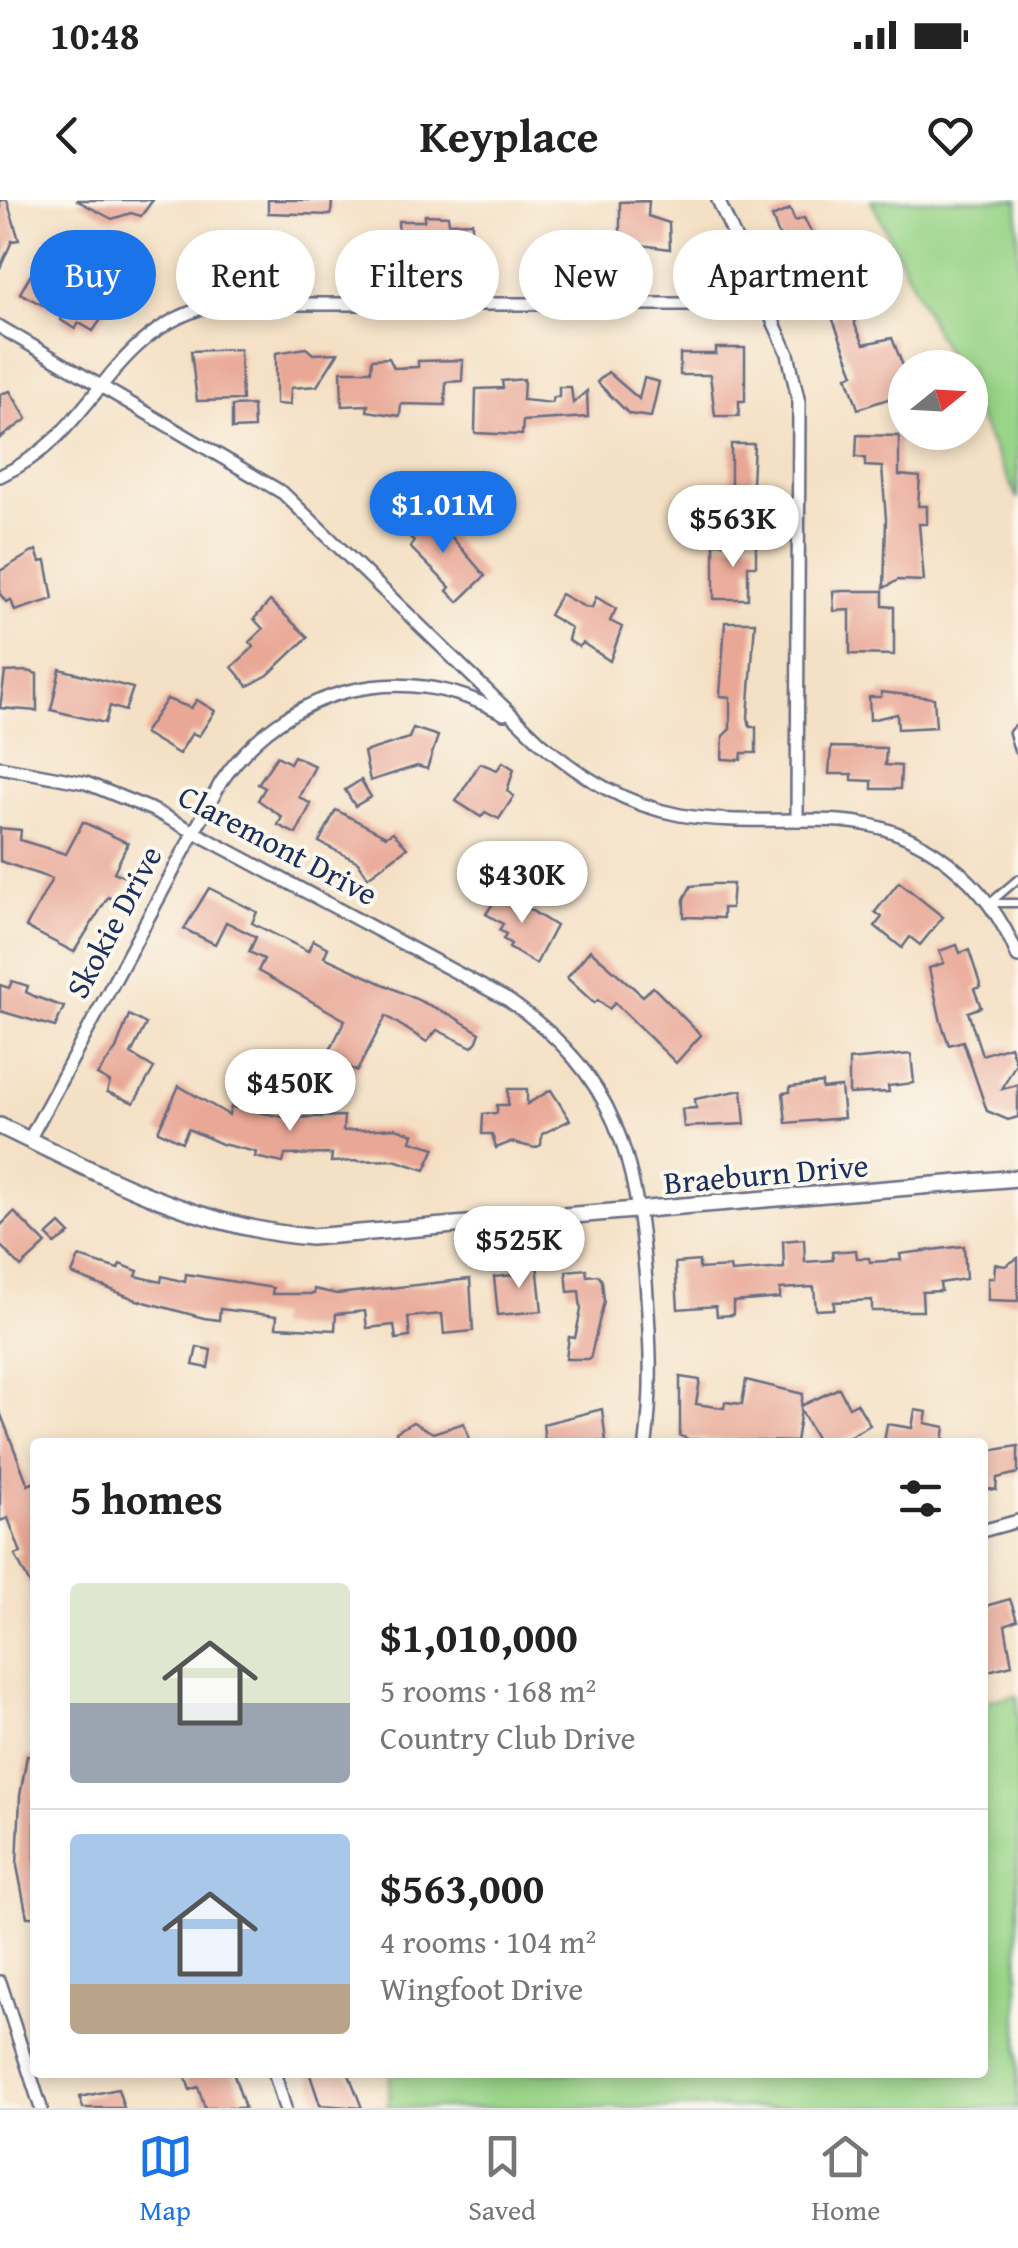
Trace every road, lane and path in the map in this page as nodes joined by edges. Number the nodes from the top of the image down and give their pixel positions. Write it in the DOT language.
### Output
graph roads {
  1 [pos="718,200"];
  2 [pos="732,230"];
  3 [pos="673,304"];
  4 [pos="773,320"];
  5 [pos="0,326"];
  6 [pos="102,386"];
  7 [pos="0,476"];
  8 [pos="1018,728"];
  9 [pos="532,734"];
  10 [pos="1018,750"];
  11 [pos="0,766"];
  12 [pos="797,820"];
  13 [pos="194,832"];
  14 [pos="1018,879"];
  15 [pos="1018,903"];
  16 [pos="990,904"];
  17 [pos="1018,957"];
  18 [pos="0,1126"];
  19 [pos="29,1140"];
  20 [pos="1018,1178"];
  21 [pos="640,1212"];
  22 [pos="646,1438"];
  23 [pos="1018,1521"];
  24 [pos="988,1529"];
  25 [pos="0,1982"];
  26 [pos="30,2074"];
  27 [pos="31,2078"];
  28 [pos="276,2078"];
  29 [pos="41,2108"];
  30 [pos="286,2108"];
  1 -- 2 [label="street"];
  3 -- 6 [label="street"];
  4 -- 12 [label="street"];
  5 -- 6 [label="street"];
  6 -- 7 [label="street"];
  6 -- 9 [label="street"];
  8 -- 10 [label="lane"];
  9 -- 12 [label="street"];
  9 -- 13 [label="street, Skokie Drive"];
  11 -- 13 [label="street, Claremont Drive"];
  12 -- 16 [label="street"];
  13 -- 19 [label="street, Skokie Drive"];
  13 -- 21 [label="street, Claremont Drive"];
  14 -- 16 [label="lane"];
  15 -- 16 [label="lane"];
  16 -- 17 [label="street"];
  18 -- 19 [label="street, Braeburn Drive"];
  19 -- 21 [label="street, Braeburn Drive"];
  20 -- 21 [label="street, Braeburn Drive"];
  21 -- 22 [label="street, Claremont Drive"];
  23 -- 24 [label="street"];
  25 -- 26 [label="street"];
  27 -- 29 [label="street"];
  28 -- 30 [label="street"];
}
